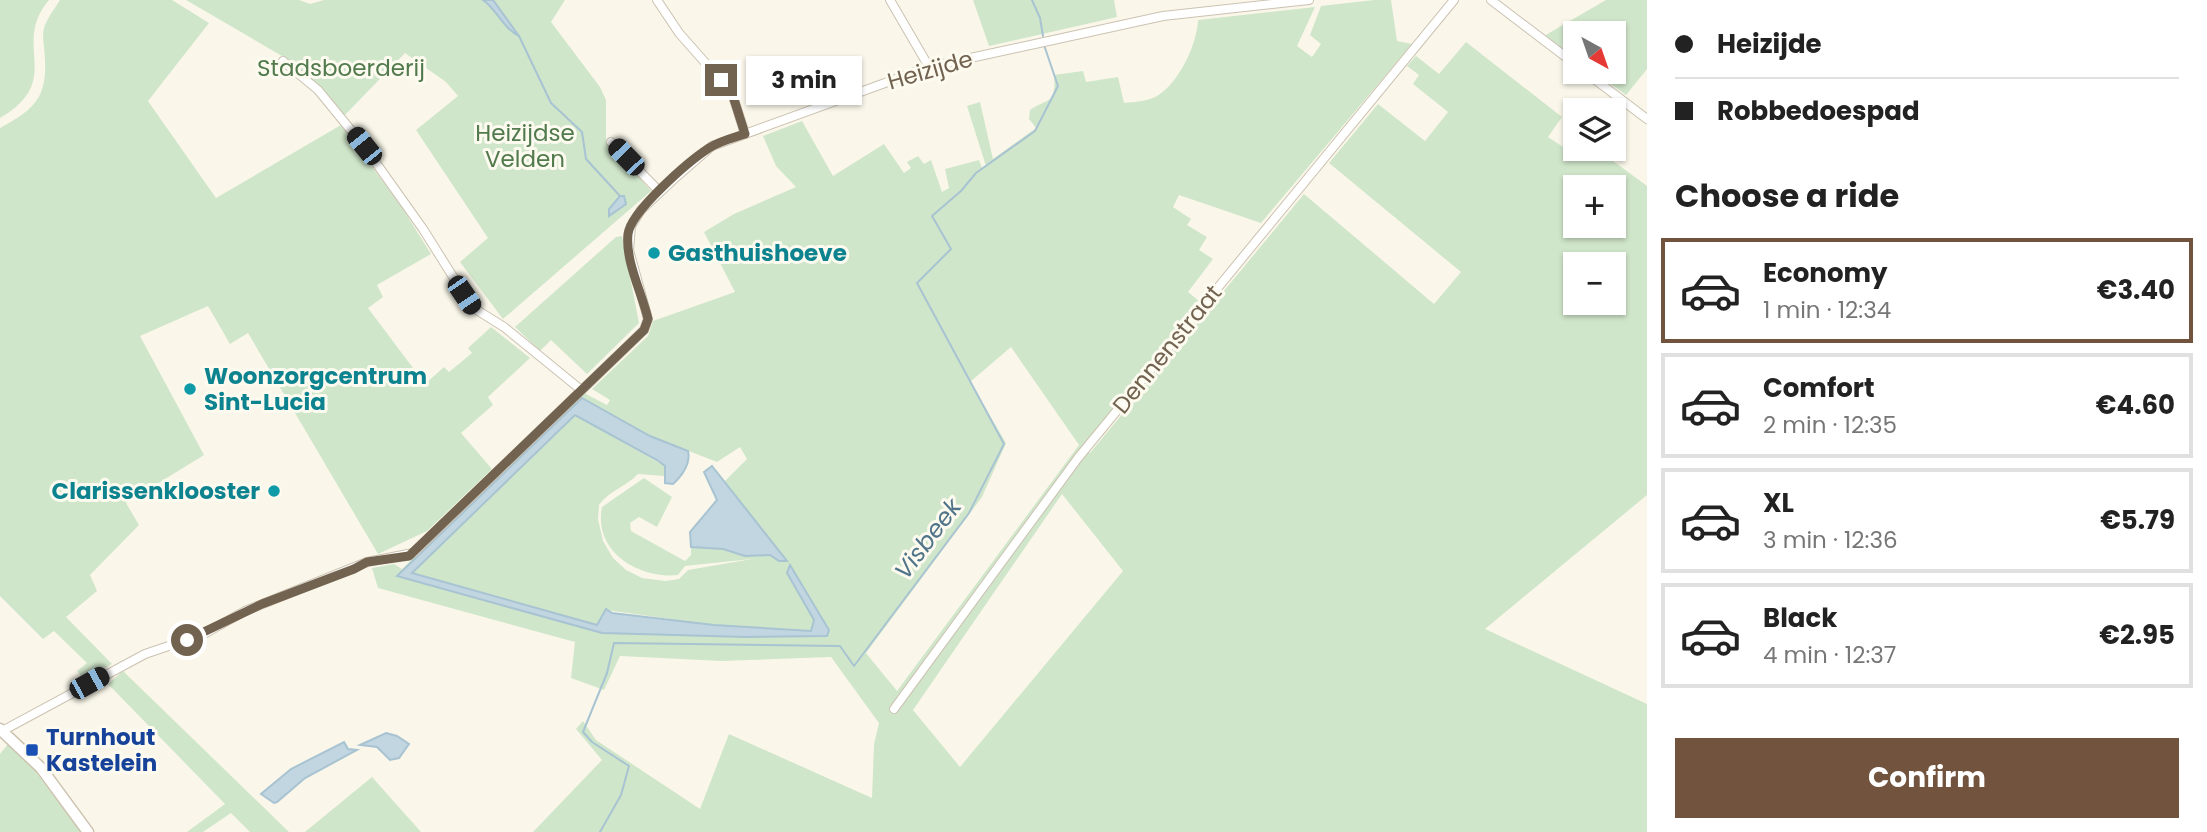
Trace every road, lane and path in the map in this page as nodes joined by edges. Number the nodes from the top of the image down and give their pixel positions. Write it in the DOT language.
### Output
graph roads {
  1 [pos="657,0"];
  2 [pos="890,0"];
  3 [pos="1309,0"];
  4 [pos="1454,0"];
  5 [pos="1491,0"];
  6 [pos="1563,55"];
  7 [pos="283,61"];
  8 [pos="929,67"];
  9 [pos="1601,84"];
  10 [pos="1647,119"];
  11 [pos="745,134"];
  12 [pos="611,142"];
  13 [pos="660,192"];
  14 [pos="580,389"];
  15 [pos="894,709"];
  16 [pos="1,730"];
  17 [pos="88,832"];
  1 -- 11 [label="street"];
  2 -- 8 [label="street"];
  3 -- 8 [label="street, Heizijde"];
  4 -- 15 [label="street, Dennenstraat"];
  5 -- 6 [label="street"];
  7 -- 14 [label="street"];
  8 -- 11 [label="street, Heizijde"];
  9 -- 10 [label="street"];
  11 -- 13 [label="street, Heizijde"];
  12 -- 13 [label="street"];
  13 -- 14 [label="street, Heizijde"];
  14 -- 16 [label="street, Heizijde"];
  16 -- 17 [label="street"];
}
